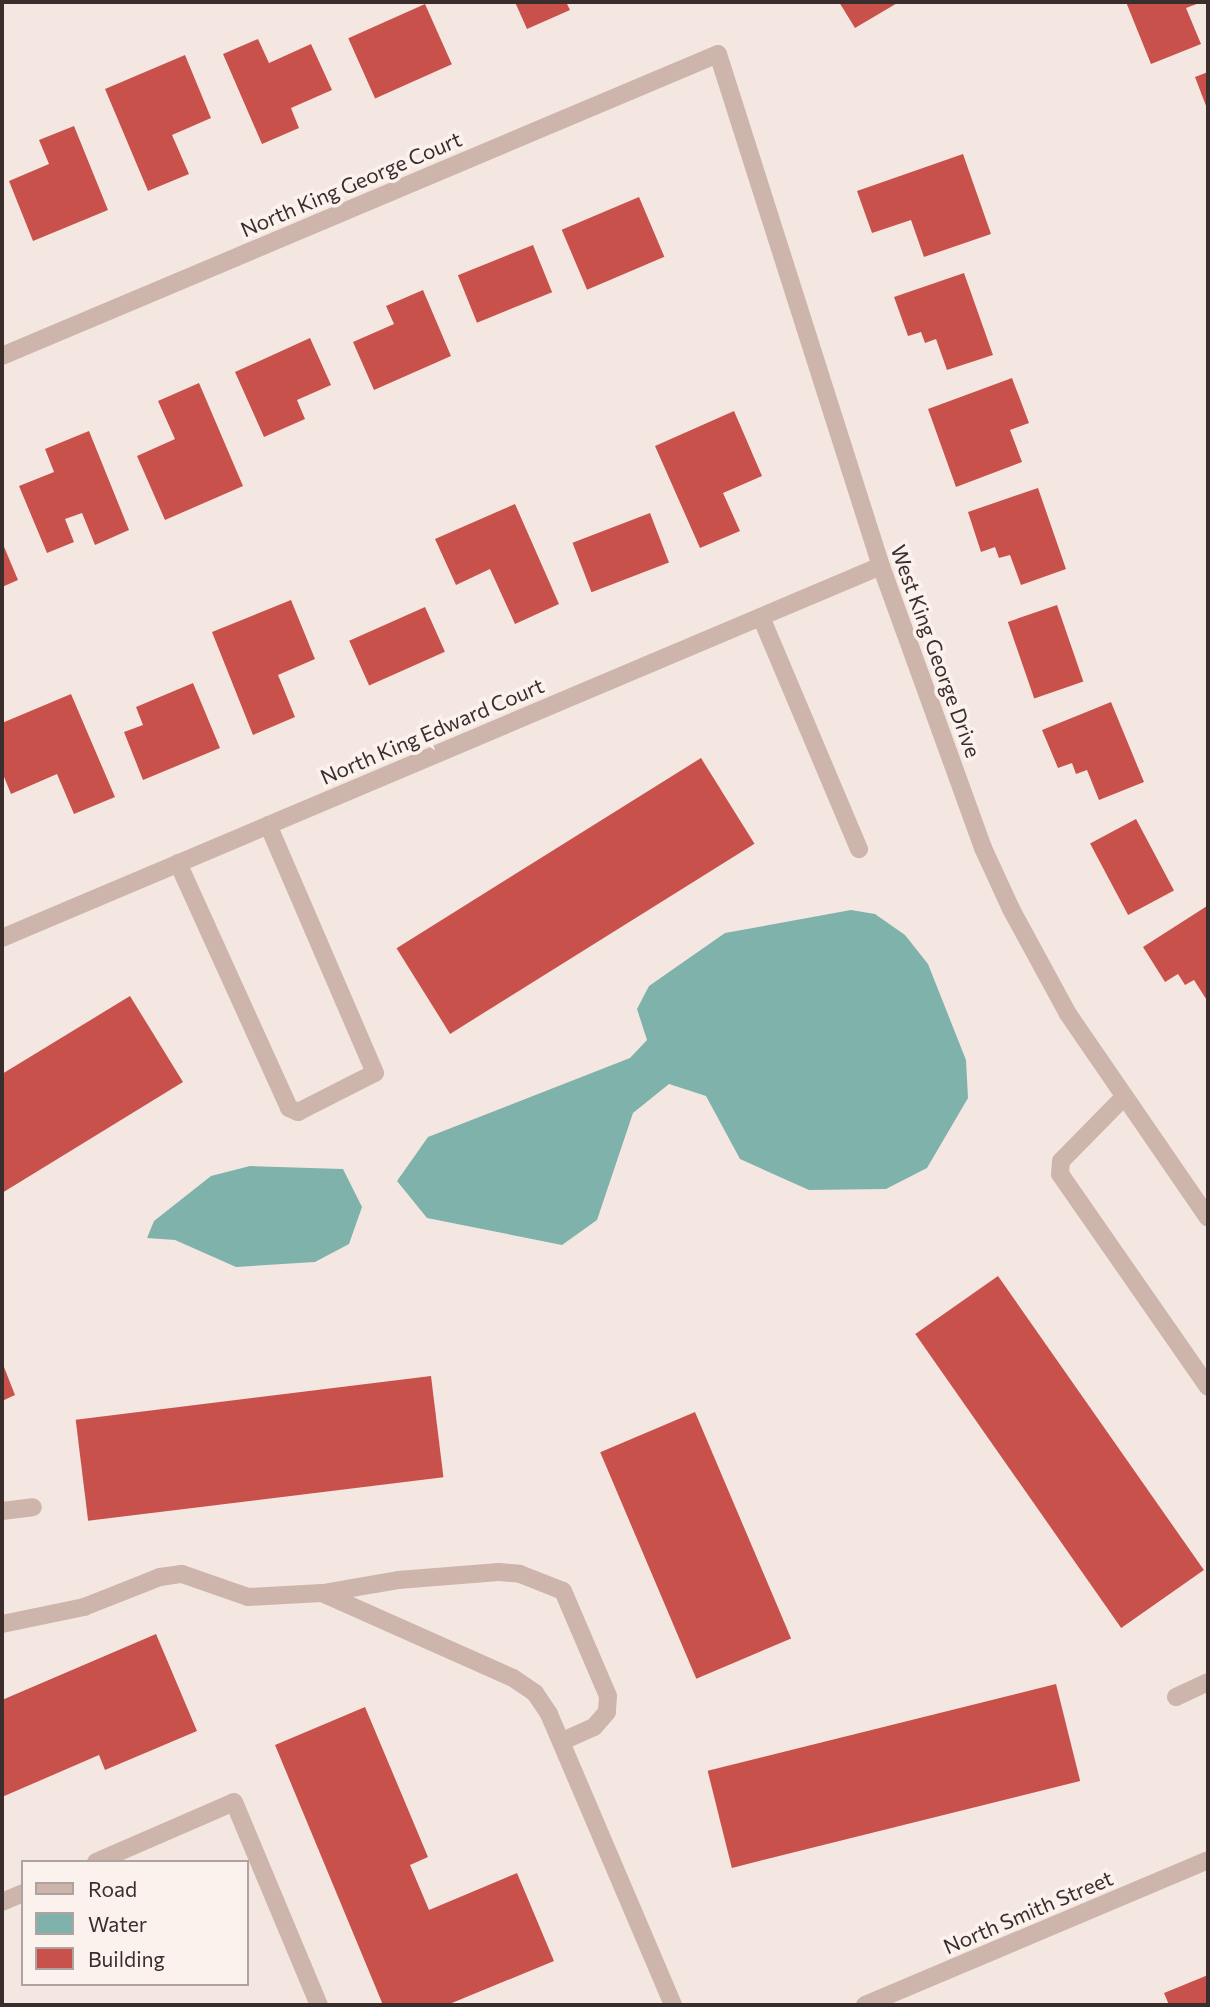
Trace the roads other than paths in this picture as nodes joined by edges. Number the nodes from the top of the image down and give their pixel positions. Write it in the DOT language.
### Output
graph roads {
  1 [pos="718,54"];
  2 [pos="2,356"];
  3 [pos="881,566"];
  4 [pos="761,617"];
  5 [pos="268,825"];
  6 [pos="859,849"];
  7 [pos="178,863"];
  8 [pos="2,938"];
  9 [pos="1124,1098"];
  10 [pos="1208,1218"];
  11 [pos="1208,1387"];
  12 [pos="33,1507"];
  13 [pos="2,1511"];
  14 [pos="323,1593"];
  15 [pos="2,1624"];
  16 [pos="1208,1682"];
  17 [pos="1176,1697"];
  18 [pos="562,1741"];
  19 [pos="101,1860"];
  20 [pos="1208,1860"];
  21 [pos="21,1895"];
  22 [pos="2,1902"];
  23 [pos="319,2005"];
  24 [pos="673,2005"];
  25 [pos="864,2005"];
  1 -- 2 [label="street, North King George Court"];
  1 -- 3 [label="street, West King George Drive"];
  3 -- 4 [label="street, North King Edward Court"];
  3 -- 9 [label="street, West King George Drive"];
  4 -- 5 [label="street, North King Edward Court"];
  4 -- 6 [label="street"];
  5 -- 7 [label="street, North King Edward Court"];
  5 -- 7 [label="street"];
  7 -- 8 [label="street, North King Edward Court"];
  9 -- 10 [label="street, West King George Drive"];
  9 -- 11 [label="street"];
  12 -- 13 [label="street"];
  14 -- 15 [label="street"];
  14 -- 18 [label="street"];
  14 -- 18 [label="street"];
  16 -- 17 [label="street"];
  18 -- 24 [label="street"];
  19 -- 23 [label="street"];
  20 -- 25 [label="street, North Smith Street"];
  21 -- 22 [label="street"];
}
